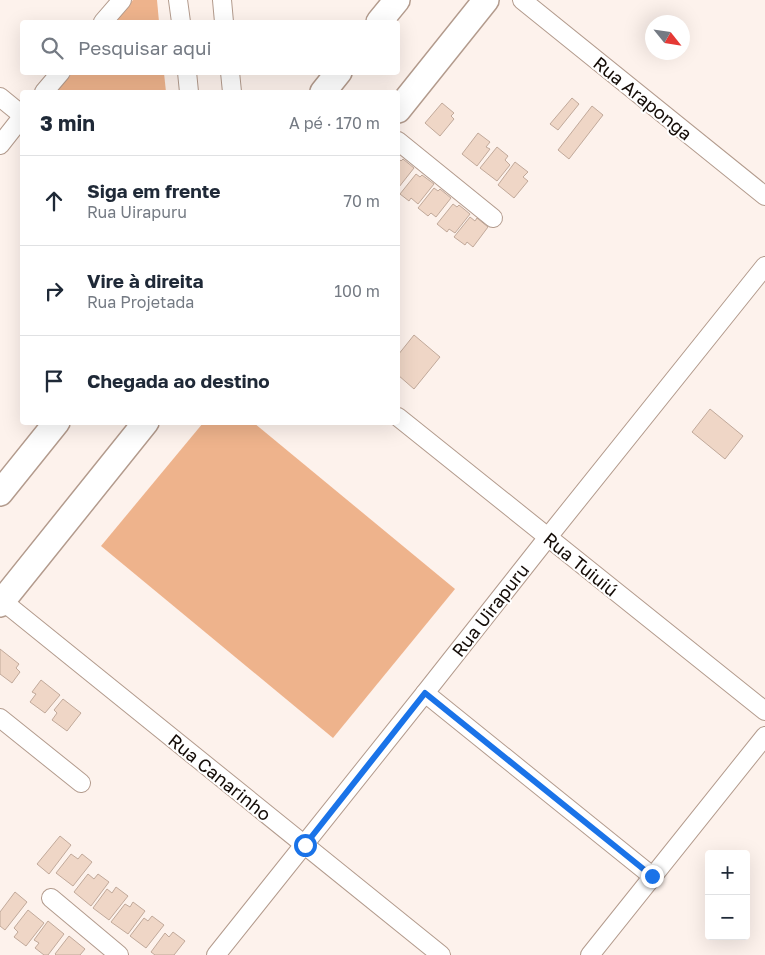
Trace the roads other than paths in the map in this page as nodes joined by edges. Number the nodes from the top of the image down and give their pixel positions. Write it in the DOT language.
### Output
graph roads {
  1 [pos="122,0"];
  2 [pos="178,0"];
  3 [pos="222,0"];
  4 [pos="397,0"];
  5 [pos="486,0"];
  6 [pos="522,0"];
  7 [pos="105,20"];
  8 [pos="181,20"];
  9 [pos="224,20"];
  10 [pos="381,20"];
  11 [pos="58,75"];
  12 [pos="187,75"];
  13 [pos="230,75"];
  14 [pos="337,75"];
  15 [pos="46,90"];
  16 [pos="189,90"];
  17 [pos="232,90"];
  18 [pos="325,90"];
  19 [pos="0,97"];
  20 [pos="400,108"];
  21 [pos="20,114"];
  22 [pos="20,119"];
  23 [pos="400,144"];
  24 [pos="0,145"];
  25 [pos="765,196"];
  26 [pos="493,218"];
  27 [pos="765,266"];
  28 [pos="400,419"];
  29 [pos="55,425"];
  30 [pos="144,425"];
  31 [pos="0,493"];
  32 [pos="548,537"];
  33 [pos="1,601"];
  34 [pos="425,693"];
  35 [pos="765,711"];
  36 [pos="0,718"];
  37 [pos="765,736"];
  38 [pos="81,783"];
  39 [pos="305,845"];
  40 [pos="652,876"];
  41 [pos="51,898"];
  42 [pos="120,955"];
  43 [pos="216,955"];
  44 [pos="441,955"];
  45 [pos="590,955"];
  1 -- 7 [label="street"];
  2 -- 8 [label="street"];
  3 -- 9 [label="street"];
  4 -- 10 [label="street"];
  5 -- 20 [label="street"];
  6 -- 25 [label="street, Rua Araponga"];
  11 -- 15 [label="street"];
  12 -- 16 [label="street"];
  13 -- 17 [label="street"];
  14 -- 18 [label="street"];
  19 -- 21 [label="street"];
  22 -- 24 [label="street"];
  23 -- 26 [label="street"];
  27 -- 32 [label="street, Rua Uirapuru"];
  28 -- 32 [label="street, Rua Tuiuiú"];
  29 -- 31 [label="street"];
  30 -- 33 [label="street"];
  32 -- 34 [label="street, Rua Uirapuru"];
  32 -- 35 [label="street, Rua Tuiuiú"];
  33 -- 39 [label="street, Rua Canarinho"];
  34 -- 39 [label="street, Rua Uirapuru"];
  34 -- 40 [label="street"];
  36 -- 38 [label="street"];
  37 -- 40 [label="street"];
  39 -- 43 [label="street, Rua Uirapuru"];
  39 -- 44 [label="street, Rua Canarinho"];
  40 -- 45 [label="street"];
  41 -- 42 [label="street"];
}
